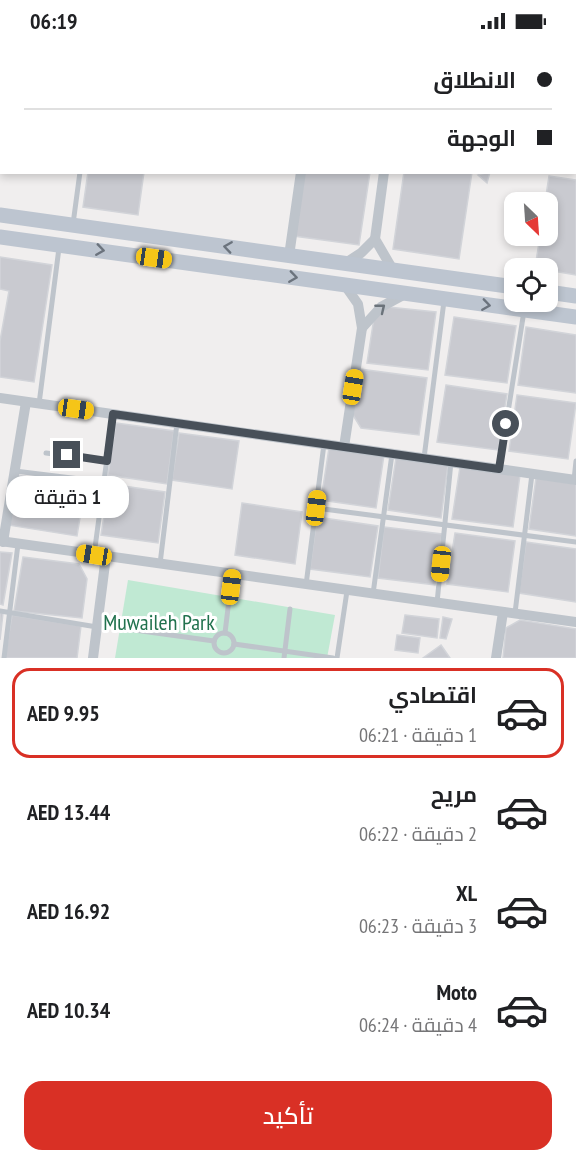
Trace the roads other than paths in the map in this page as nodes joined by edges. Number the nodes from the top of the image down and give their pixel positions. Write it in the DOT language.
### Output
graph roads {
  1 [pos="80,174"];
  2 [pos="301,174"];
  3 [pos="384,174"];
  4 [pos="0,215"];
  5 [pos="73,224"];
  6 [pos="6,237"];
  7 [pos="375,239"];
  8 [pos="60,244"];
  9 [pos="289,256"];
  10 [pos="344,264"];
  11 [pos="393,270"];
  12 [pos="344,284"];
  13 [pos="504,286"];
  14 [pos="558,293"];
  15 [pos="405,294"];
  16 [pos="576,296"];
  17 [pos="444,299"];
  18 [pos="504,307"];
  19 [pos="524,312"];
  20 [pos="539,312"];
  21 [pos="576,317"];
  22 [pos="362,328"];
  23 [pos="0,398"];
  24 [pos="26,402"];
  25 [pos="39,404"];
  26 [pos="113,414"];
  27 [pos="177,423"];
  28 [pos="324,444"];
  29 [pos="344,447"];
  30 [pos="46,453"];
  31 [pos="392,454"];
  32 [pos="424,458"];
  33 [pos="107,461"];
  34 [pos="576,461"];
  35 [pos="451,462"];
  36 [pos="499,469"];
  37 [pos="15,471"];
  38 [pos="532,474"];
  39 [pos="575,480"];
  40 [pos="104,482"];
  41 [pos="316,508"];
  42 [pos="383,516"];
  43 [pos="445,525"];
  44 [pos="525,534"];
  45 [pos="2,541"];
  46 [pos="576,542"];
  47 [pos="18,544"];
  48 [pos="100,556"];
  49 [pos="160,564"];
  50 [pos="232,575"];
  51 [pos="306,585"];
  52 [pos="347,591"];
  53 [pos="373,594"];
  54 [pos="437,603"];
  55 [pos="290,609"];
  56 [pos="0,611"];
  57 [pos="502,612"];
  58 [pos="9,613"];
  59 [pos="514,613"];
  60 [pos="576,622"];
  61 [pos="97,627"];
  62 [pos="128,629"];
  63 [pos="225,633"];
  64 [pos="214,641"];
  65 [pos="234,644"];
  66 [pos="222,655"];
  67 [pos="284,655"];
  68 [pos="4,658"];
  69 [pos="93,658"];
  70 [pos="335,658"];
  71 [pos="496,658"];
  1 -- 5 [label="lane"];
  2 -- 9 [label="street"];
  3 -- 7 [label="street"];
  4 -- 5 [label="main road"];
  5 -- 6 [label="main road"];
  9 -- 5 [label="main road, one-way"];
  6 -- 8 [label="main road"];
  7 -- 10 [label="street"];
  7 -- 11 [label="street"];
  8 -- 12 [label="main road, one-way"];
  8 -- 25 [label="lane"];
  9 -- 10 [label="main road"];
  10 -- 11 [label="main road"];
  11 -- 13 [label="main road"];
  12 -- 15 [label="main road"];
  12 -- 22 [label="street"];
  14 -- 16 [label="main road"];
  15 -- 17 [label="main road"];
  22 -- 15 [label="street, one-way"];
  17 -- 18 [label="main road, one-way"];
  17 -- 32 [label="lane"];
  19 -- 36 [label="lane"];
  20 -- 21 [label="main road"];
  22 -- 29 [label="street"];
  23 -- 24 [label="street"];
  24 -- 25 [label="street"];
  24 -- 37 [label="street"];
  25 -- 26 [label="street"];
  26 -- 27 [label="street"];
  26 -- 33 [label="lane"];
  27 -- 28 [label="street"];
  27 -- 49 [label="lane"];
  28 -- 29 [label="street"];
  28 -- 41 [label="lane"];
  29 -- 31 [label="street"];
  30 -- 33 [label="lane"];
  31 -- 32 [label="street"];
  31 -- 42 [label="lane"];
  32 -- 35 [label="street"];
  33 -- 40 [label="lane"];
  34 -- 39 [label="lane"];
  35 -- 36 [label="street"];
  35 -- 43 [label="lane"];
  36 -- 38 [label="street"];
  37 -- 40 [label="lane"];
  37 -- 45 [label="street"];
  38 -- 39 [label="street"];
  38 -- 44 [label="lane"];
  40 -- 48 [label="lane"];
  41 -- 42 [label="lane"];
  41 -- 51 [label="lane"];
  42 -- 43 [label="lane"];
  42 -- 53 [label="lane"];
  43 -- 44 [label="lane"];
  43 -- 54 [label="lane"];
  44 -- 46 [label="lane"];
  44 -- 59 [label="lane"];
  45 -- 47 [label="street"];
  47 -- 48 [label="street"];
  47 -- 58 [label="lane"];
  48 -- 49 [label="street"];
  48 -- 61 [label="street"];
  49 -- 50 [label="street"];
  50 -- 51 [label="street"];
  50 -- 63 [label="lane"];
  51 -- 52 [label="street"];
  52 -- 53 [label="street"];
  52 -- 70 [label="lane"];
  53 -- 54 [label="street"];
  54 -- 57 [label="street"];
  55 -- 67 [label="lane"];
  56 -- 58 [label="lane"];
  57 -- 59 [label="street"];
  57 -- 71 [label="street"];
  58 -- 61 [label="lane"];
  58 -- 68 [label="lane"];
  59 -- 60 [label="street"];
  61 -- 69 [label="street"];
  62 -- 64 [label="lane"];
  63 -- 64 [label="lane"];
  63 -- 65 [label="lane"];
  64 -- 66 [label="lane"];
  65 -- 66 [label="lane"];
  65 -- 67 [label="lane"];
  67 -- 70 [label="lane"];
}
